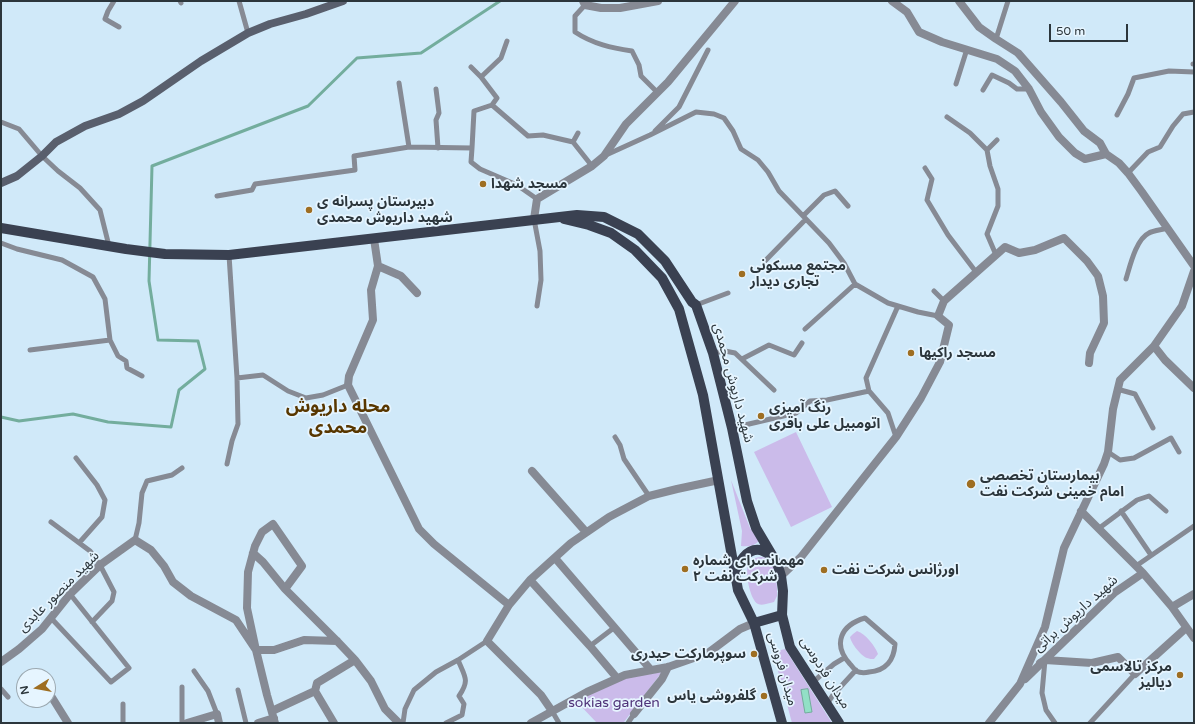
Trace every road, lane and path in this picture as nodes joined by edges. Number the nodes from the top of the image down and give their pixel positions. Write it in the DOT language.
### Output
graph roads {
  1 [pos="114,1"];
  2 [pos="239,1"];
  3 [pos="342,1"];
  4 [pos="658,1"];
  5 [pos="735,1"];
  6 [pos="892,1"];
  7 [pos="959,1"];
  8 [pos="1008,1"];
  9 [pos="584,3"];
  10 [pos="119,27"];
  11 [pos="248,33"];
  12 [pos="996,40"];
  13 [pos="507,41"];
  14 [pos="967,49"];
  15 [pos="708,50"];
  16 [pos="471,67"];
  17 [pos="1194,72"];
  18 [pos="481,77"];
  19 [pos="399,83"];
  20 [pos="956,84"];
  21 [pos="436,89"];
  22 [pos="1029,89"];
  23 [pos="983,90"];
  24 [pos="657,92"];
  25 [pos="492,106"];
  26 [pos="1194,112"];
  27 [pos="1117,115"];
  28 [pos="947,117"];
  29 [pos="1,122"];
  30 [pos="578,133"];
  31 [pos="650,135"];
  32 [pos="997,140"];
  33 [pos="573,142"];
  34 [pos="409,147"];
  35 [pos="438,148"];
  36 [pos="472,148"];
  37 [pos="987,150"];
  38 [pos="1106,154"];
  39 [pos="42,156"];
  40 [pos="604,156"];
  41 [pos="592,166"];
  42 [pos="925,168"];
  43 [pos="1128,173"];
  44 [pos="1,183"];
  45 [pos="217,196"];
  46 [pos="537,199"];
  47 [pos="848,206"];
  48 [pos="554,217"];
  49 [pos="805,218"];
  50 [pos="534,219"];
  51 [pos="1,228"];
  52 [pos="1168,228"];
  53 [pos="374,239"];
  54 [pos="1,243"];
  55 [pos="108,246"];
  56 [pos="229,255"];
  57 [pos="996,255"];
  58 [pos="765,261"];
  59 [pos="378,266"];
  60 [pos="1194,266"];
  61 [pos="1194,270"];
  62 [pos="976,272"];
  63 [pos="1126,279"];
  64 [pos="855,284"];
  65 [pos="934,291"];
  66 [pos="417,293"];
  67 [pos="728,293"];
  68 [pos="944,302"];
  69 [pos="538,306"];
  70 [pos="696,306"];
  71 [pos="898,306"];
  72 [pos="938,316"];
  73 [pos="805,329"];
  74 [pos="110,340"];
  75 [pos="802,343"];
  76 [pos="1154,346"];
  77 [pos="30,350"];
  78 [pos="713,353"];
  79 [pos="742,359"];
  80 [pos="1089,363"];
  81 [pos="142,376"];
  82 [pos="236,378"];
  83 [pos="348,385"];
  84 [pos="1194,388"];
  85 [pos="1118,389"];
  86 [pos="774,390"];
  87 [pos="869,391"];
  88 [pos="732,428"];
  89 [pos="1153,428"];
  90 [pos="615,437"];
  91 [pos="896,437"];
  92 [pos="1108,452"];
  93 [pos="1179,452"];
  94 [pos="76,458"];
  95 [pos="227,464"];
  96 [pos="182,468"];
  97 [pos="532,471"];
  98 [pos="719,480"];
  99 [pos="649,496"];
  100 [pos="1081,511"];
  101 [pos="1121,511"];
  102 [pos="1166,511"];
  103 [pos="51,522"];
  104 [pos="1194,526"];
  105 [pos="1098,529"];
  106 [pos="586,532"];
  107 [pos="135,540"];
  108 [pos="79,543"];
  109 [pos="253,553"];
  110 [pos="772,555"];
  111 [pos="1151,555"];
  112 [pos="555,558"];
  113 [pos="100,565"];
  114 [pos="1136,566"];
  115 [pos="1144,573"];
  116 [pos="735,574"];
  117 [pos="781,576"];
  118 [pos="530,580"];
  119 [pos="285,589"];
  120 [pos="70,594"];
  121 [pos="1194,594"];
  122 [pos="509,605"];
  123 [pos="1172,607"];
  124 [pos="782,615"];
  125 [pos="51,618"];
  126 [pos="92,622"];
  127 [pos="754,623"];
  128 [pos="615,626"];
  129 [pos="1186,628"];
  130 [pos="1194,638"];
  131 [pos="337,641"];
  132 [pos="487,641"];
  133 [pos="590,646"];
  134 [pos="256,650"];
  135 [pos="844,658"];
  136 [pos="2,659"];
  137 [pos="355,660"];
  138 [pos="458,660"];
  139 [pos="1043,661"];
  140 [pos="668,666"];
  141 [pos="651,670"];
  142 [pos="856,670"];
  143 [pos="194,671"];
  144 [pos="1135,674"];
  145 [pos="617,678"];
  146 [pos="812,682"];
  147 [pos="1020,684"];
  148 [pos="182,687"];
  149 [pos="1,689"];
  150 [pos="238,690"];
  151 [pos="315,691"];
  152 [pos="8,697"];
  153 [pos="56,704"];
  154 [pos="123,704"];
  155 [pos="827,704"];
  156 [pos="552,711"];
  157 [pos="217,714"];
  158 [pos="634,714"];
  159 [pos="274,718"];
  160 [pos="68,723"];
  161 [pos="124,723"];
  162 [pos="182,723"];
  163 [pos="187,723"];
  164 [pos="220,723"];
  165 [pos="246,723"];
  166 [pos="258,723"];
  167 [pos="334,723"];
  168 [pos="399,723"];
  169 [pos="402,723"];
  170 [pos="446,723"];
  171 [pos="531,723"];
  172 [pos="559,723"];
  173 [pos="628,723"];
  174 [pos="782,723"];
  175 [pos="840,723"];
  176 [pos="989,723"];
  177 [pos="1055,723"];
  178 [pos="1090,723"];
  1 -- 10 [label="lane"];
  2 -- 11 [label="lane"];
  3 -- 11 [label="main road"];
  4 -- 9 [label="street"];
  5 -- 24 [label="street"];
  6 -- 14 [label="street"];
  7 -- 12 [label="street"];
  8 -- 12 [label="lane"];
  9 -- 24 [label="lane"];
  11 -- 39 [label="main road"];
  12 -- 38 [label="street"];
  13 -- 18 [label="lane"];
  14 -- 20 [label="lane"];
  14 -- 22 [label="street"];
  15 -- 31 [label="lane"];
  16 -- 18 [label="lane"];
  17 -- 27 [label="lane"];
  18 -- 25 [label="lane"];
  19 -- 34 [label="lane"];
  21 -- 35 [label="lane"];
  22 -- 23 [label="lane"];
  22 -- 38 [label="street"];
  24 -- 40 [label="street"];
  25 -- 33 [label="lane"];
  25 -- 36 [label="lane"];
  26 -- 43 [label="lane"];
  28 -- 37 [label="lane"];
  29 -- 39 [label="lane"];
  30 -- 33 [label="lane"];
  31 -- 40 [label="lane"];
  31 -- 49 [label="lane"];
  32 -- 37 [label="lane"];
  33 -- 41 [label="lane"];
  34 -- 35 [label="lane"];
  34 -- 45 [label="lane"];
  35 -- 36 [label="lane"];
  36 -- 46 [label="lane"];
  37 -- 57 [label="lane"];
  38 -- 43 [label="street"];
  39 -- 44 [label="main road"];
  39 -- 55 [label="lane"];
  40 -- 41 [label="street"];
  41 -- 46 [label="street"];
  42 -- 62 [label="lane"];
  43 -- 52 [label="street"];
  46 -- 50 [label="street"];
  47 -- 49 [label="lane"];
  48 -- 50 [label="main road, شهید داریوش محمدی"];
  48 -- 70 [label="main road, شهید داریوش محمدی"];
  48 -- 98 [label="main road, شهید داریوش محمدی"];
  49 -- 58 [label="lane"];
  49 -- 64 [label="lane"];
  50 -- 53 [label="main road, شهید داریوش محمدی"];
  50 -- 69 [label="lane"];
  51 -- 55 [label="main road"];
  52 -- 60 [label="street"];
  52 -- 63 [label="lane"];
  53 -- 56 [label="main road, شهید داریوش محمدی"];
  53 -- 59 [label="street"];
  54 -- 74 [label="lane"];
  55 -- 56 [label="main road, شهید داریوش محمدی"];
  56 -- 82 [label="lane"];
  57 -- 62 [label="street"];
  57 -- 80 [label="street"];
  59 -- 66 [label="street"];
  59 -- 83 [label="street"];
  61 -- 76 [label="street"];
  62 -- 68 [label="street"];
  64 -- 71 [label="lane"];
  64 -- 73 [label="lane"];
  65 -- 68 [label="lane"];
  67 -- 70 [label="lane"];
  68 -- 72 [label="street"];
  70 -- 78 [label="main road, شهید داریوش محمدی"];
  71 -- 72 [label="lane"];
  71 -- 87 [label="lane"];
  72 -- 91 [label="street"];
  74 -- 77 [label="lane"];
  74 -- 81 [label="lane"];
  75 -- 79 [label="lane"];
  76 -- 84 [label="street"];
  76 -- 85 [label="street"];
  78 -- 79 [label="lane"];
  78 -- 88 [label="main road, شهید داریوش محمدی"];
  79 -- 86 [label="lane"];
  82 -- 83 [label="lane"];
  82 -- 95 [label="lane"];
  83 -- 122 [label="street"];
  85 -- 89 [label="lane"];
  85 -- 92 [label="street"];
  87 -- 88 [label="lane"];
  87 -- 91 [label="lane"];
  88 -- 110 [label="main road, شهید داریوش محمدی"];
  90 -- 99 [label="lane"];
  91 -- 117 [label="street"];
  92 -- 93 [label="lane"];
  92 -- 100 [label="street"];
  94 -- 108 [label="lane"];
  96 -- 107 [label="lane"];
  97 -- 106 [label="street"];
  98 -- 99 [label="street"];
  98 -- 116 [label="main road, شهید داریوش محمدی"];
  99 -- 106 [label="street"];
  100 -- 105 [label="street"];
  100 -- 147 [label="street"];
  101 -- 102 [label="lane"];
  101 -- 105 [label="lane"];
  101 -- 111 [label="lane"];
  103 -- 108 [label="lane"];
  104 -- 111 [label="lane"];
  105 -- 114 [label="street"];
  106 -- 112 [label="street"];
  107 -- 113 [label="street, شهید منصور عابدی"];
  107 -- 134 [label="street"];
  108 -- 113 [label="lane"];
  109 -- 119 [label="street"];
  109 -- 119 [label="street"];
  109 -- 134 [label="street"];
  110 -- 116 [label="main road"];
  110 -- 117 [label="main road, شهید داریوش محمدی"];
  111 -- 114 [label="lane"];
  112 -- 118 [label="street"];
  112 -- 128 [label="street"];
  113 -- 120 [label="street, شهید منصور عابدی"];
  113 -- 126 [label="lane"];
  114 -- 115 [label="street"];
  115 -- 123 [label="street"];
  115 -- 139 [label="street, شهید داریوش براتی"];
  116 -- 127 [label="main road, شهید داریوش محمدی"];
  117 -- 124 [label="main road, شهید داریوش محمدی"];
  118 -- 122 [label="street"];
  118 -- 133 [label="street"];
  119 -- 131 [label="street"];
  120 -- 125 [label="street, شهید منصور عابدی"];
  120 -- 126 [label="lane"];
  121 -- 123 [label="street"];
  122 -- 132 [label="street"];
  123 -- 129 [label="street"];
  124 -- 127 [label="main road"];
  124 -- 146 [label="main road, میدان فردوسی"];
  125 -- 126 [label="lane"];
  125 -- 136 [label="street, شهید منصور عابدی"];
  127 -- 140 [label="street"];
  127 -- 174 [label="main road, میدان فروسی"];
  128 -- 133 [label="lane"];
  128 -- 141 [label="street"];
  129 -- 130 [label="street"];
  129 -- 144 [label="street"];
  131 -- 134 [label="street"];
  131 -- 137 [label="street"];
  132 -- 138 [label="lane"];
  132 -- 156 [label="street"];
  133 -- 145 [label="street"];
  134 -- 159 [label="street"];
  135 -- 142 [label="lane"];
  135 -- 142 [label="lane"];
  135 -- 146 [label="lane"];
  137 -- 151 [label="street"];
  137 -- 168 [label="street"];
  138 -- 169 [label="lane"];
  138 -- 170 [label="lane"];
  139 -- 144 [label="street"];
  139 -- 147 [label="street, شهید داریوش براتی"];
  139 -- 177 [label="lane"];
  140 -- 141 [label="street"];
  140 -- 158 [label="street"];
  141 -- 145 [label="street"];
  142 -- 155 [label="lane"];
  143 -- 157 [label="lane"];
  144 -- 178 [label="lane"];
  145 -- 156 [label="street"];
  146 -- 155 [label="main road, میدان فردوسی"];
  147 -- 176 [label="street"];
  148 -- 162 [label="lane"];
  149 -- 152 [label="lane"];
  150 -- 165 [label="lane"];
  151 -- 159 [label="street"];
  151 -- 167 [label="street"];
  153 -- 160 [label="street"];
  154 -- 161 [label="lane"];
  155 -- 175 [label="main road, میدان فردوسی"];
  156 -- 171 [label="street"];
  156 -- 172 [label="lane"];
  157 -- 163 [label="street"];
  157 -- 164 [label="street"];
  158 -- 173 [label="lane"];
  159 -- 166 [label="street"];
}
